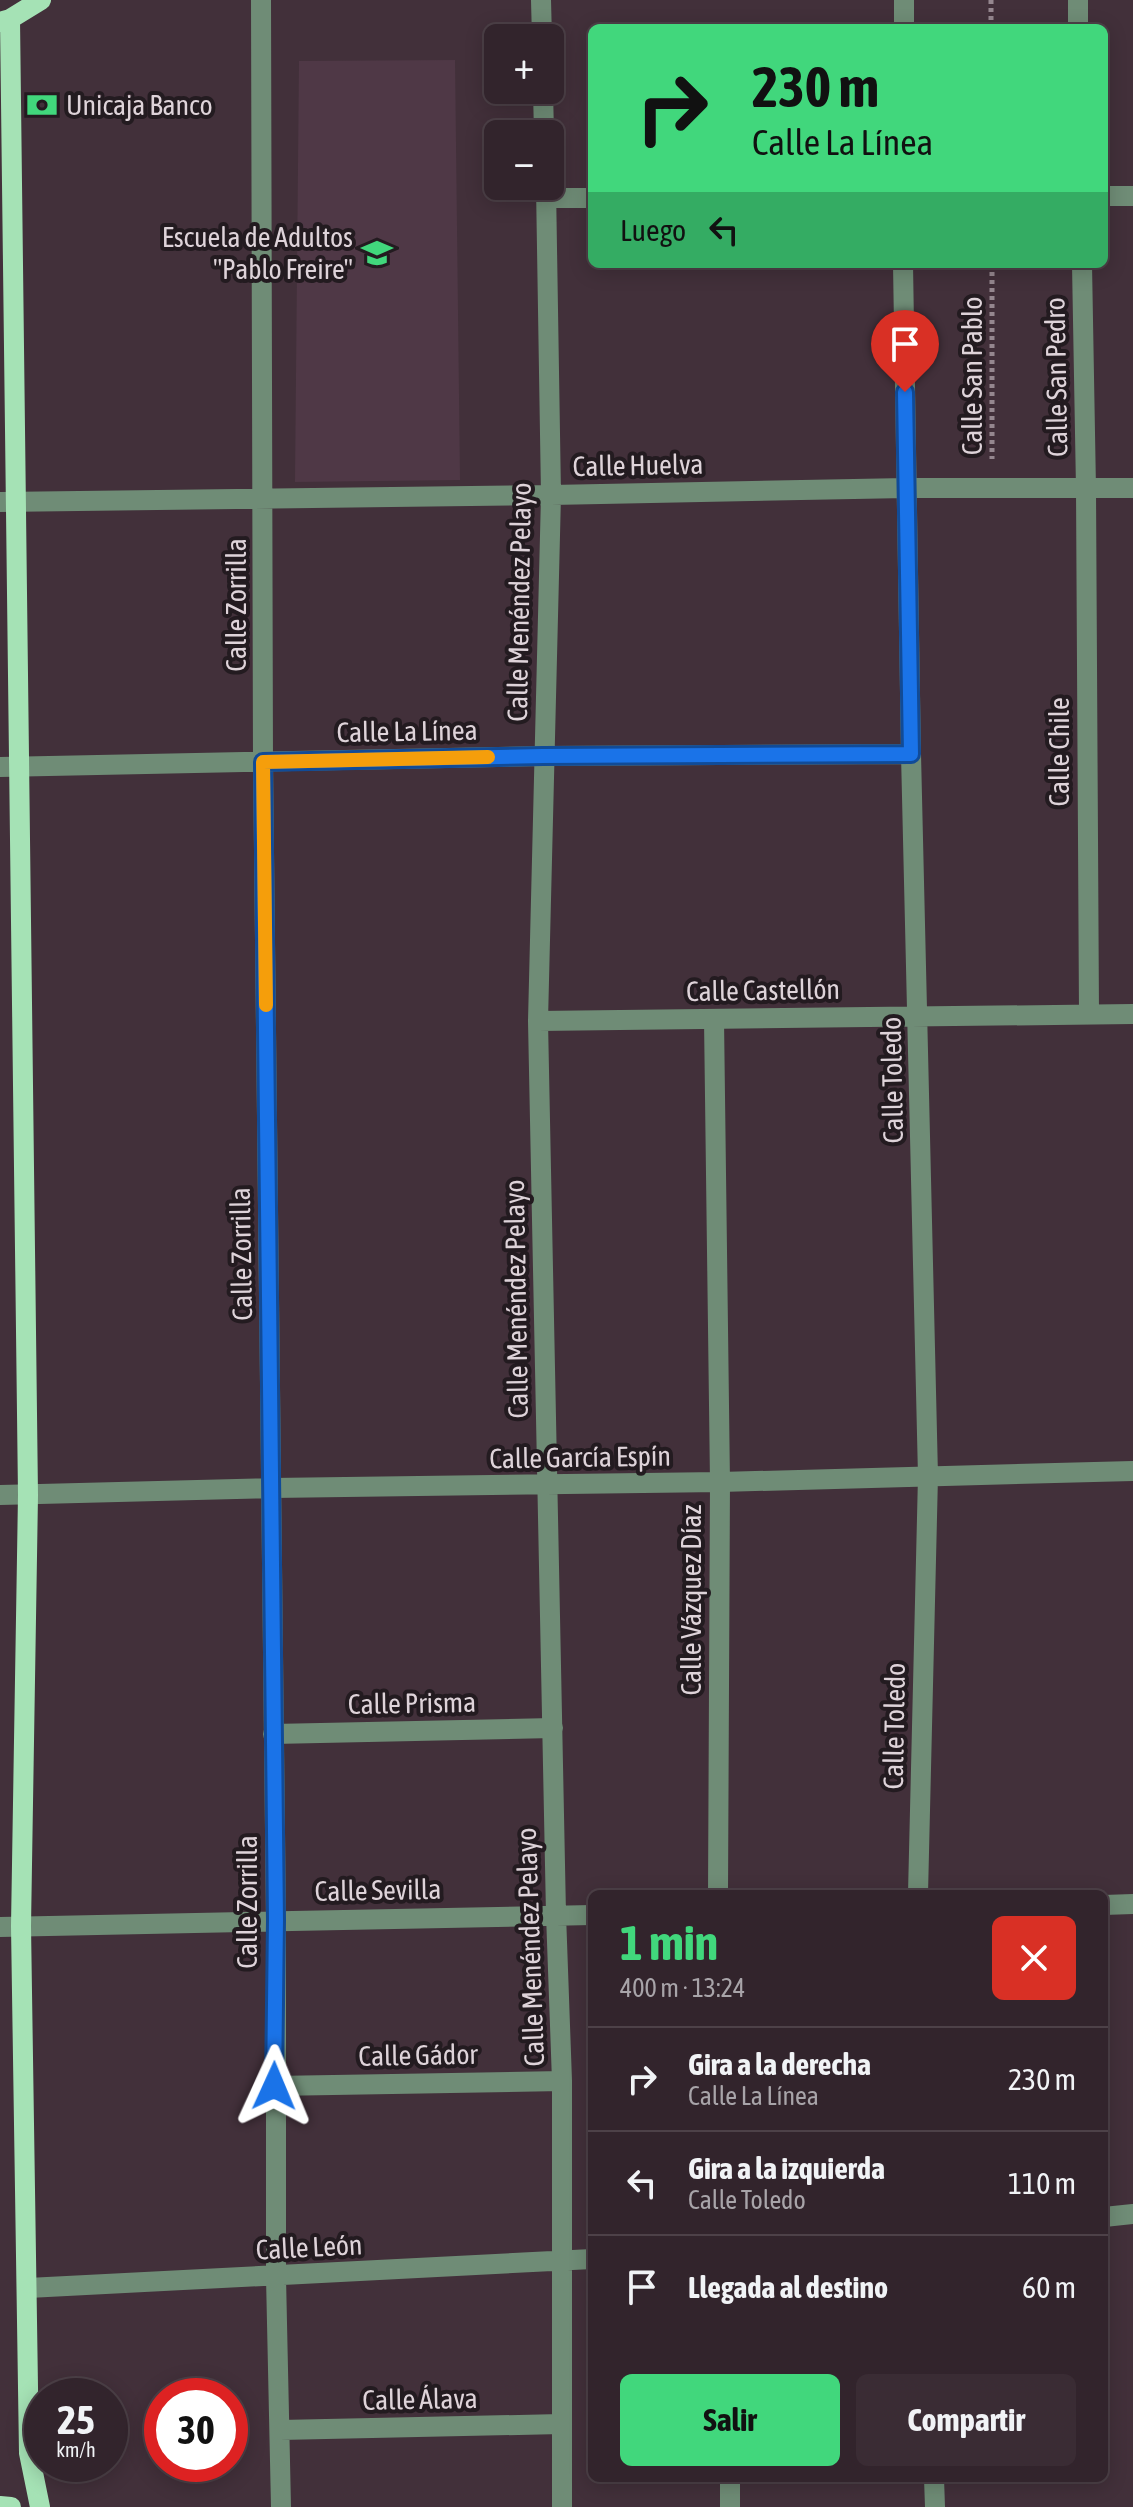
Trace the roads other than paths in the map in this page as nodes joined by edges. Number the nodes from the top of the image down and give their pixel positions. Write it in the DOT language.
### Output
graph roads {
  1 [pos="41,0"];
  2 [pos="261,0"];
  3 [pos="541,0"];
  4 [pos="904,0"];
  5 [pos="1078,0"];
  6 [pos="5,21"];
  7 [pos="542,24"];
  8 [pos="904,24"];
  9 [pos="1078,24"];
  10 [pos="564,194"];
  11 [pos="1108,196"];
  12 [pos="1133,196"];
  13 [pos="588,197"];
  14 [pos="546,200"];
  15 [pos="903,268"];
  16 [pos="1082,268"];
  17 [pos="906,488"];
  18 [pos="1133,488"];
  19 [pos="1086,489"];
  20 [pos="551,495"];
  21 [pos="264,498"];
  22 [pos="8,501"];
  23 [pos="911,754"];
  24 [pos="543,756"];
  25 [pos="263,762"];
  26 [pos="10,767"];
  27 [pos="1089,1014"];
  28 [pos="1133,1014"];
  29 [pos="919,1017"];
  30 [pos="714,1019"];
  31 [pos="538,1021"];
  32 [pos="1133,1471"];
  33 [pos="928,1476"];
  34 [pos="720,1482"];
  35 [pos="548,1486"];
  36 [pos="272,1488"];
  37 [pos="0,1495"];
  38 [pos="28,1495"];
  39 [pos="553,1728"];
  40 [pos="273,1734"];
  41 [pos="718,1890"];
  42 [pos="918,1890"];
  43 [pos="1133,1904"];
  44 [pos="1108,1905"];
  45 [pos="556,1914"];
  46 [pos="588,1915"];
  47 [pos="276,1920"];
  48 [pos="21,1926"];
  49 [pos="0,1927"];
  50 [pos="562,2081"];
  51 [pos="274,2086"];
  52 [pos="1133,2214"];
  53 [pos="1108,2217"];
  54 [pos="588,2259"];
  55 [pos="563,2261"];
  56 [pos="276,2277"];
  57 [pos="28,2288"];
  58 [pos="561,2424"];
  59 [pos="280,2430"];
  60 [pos="730,2482"];
  61 [pos="934,2482"];
  62 [pos="0,2506"];
  63 [pos="11,2507"];
  64 [pos="40,2507"];
  65 [pos="281,2507"];
  66 [pos="562,2507"];
  67 [pos="730,2507"];
  68 [pos="935,2507"];
  1 -- 6 [label="main road"];
  2 -- 21 [label="street, Calle Zorrilla"];
  3 -- 7 [label="street"];
  4 -- 8 [label="street"];
  5 -- 9 [label="street"];
  6 -- 22 [label="main road"];
  10 -- 13 [label="street"];
  11 -- 12 [label="street"];
  14 -- 20 [label="street, Calle Menéndez Pelayo"];
  15 -- 17 [label="street, Calle Toledo"];
  16 -- 19 [label="street, Calle San Pedro"];
  17 -- 19 [label="street, Calle Huelva"];
  17 -- 20 [label="street, Calle Huelva"];
  17 -- 23 [label="street, Calle Toledo"];
  18 -- 19 [label="street, Calle Huelva"];
  19 -- 27 [label="street, Calle Chile"];
  20 -- 21 [label="street, Calle Huelva"];
  20 -- 24 [label="street, Calle Menéndez Pelayo"];
  21 -- 22 [label="street, Calle Huelva"];
  21 -- 25 [label="street, Calle Zorrilla"];
  22 -- 26 [label="main road"];
  23 -- 24 [label="street, Calle La Línea"];
  23 -- 29 [label="street, Calle Toledo"];
  24 -- 25 [label="street, Calle La Línea"];
  24 -- 31 [label="street, Calle Menéndez Pelayo"];
  25 -- 26 [label="street, Calle La Línea"];
  25 -- 36 [label="street, Calle Zorrilla"];
  26 -- 38 [label="main road"];
  27 -- 28 [label="street, Calle Castellón"];
  27 -- 29 [label="street, Calle Castellón"];
  29 -- 30 [label="street, Calle Castellón"];
  29 -- 33 [label="street, Calle Toledo"];
  30 -- 31 [label="street, Calle Castellón"];
  30 -- 34 [label="street, Calle Vázquez Díaz"];
  31 -- 35 [label="street, Calle Menéndez Pelayo"];
  32 -- 33 [label="street, Calle García Espín"];
  33 -- 34 [label="street, Calle García Espín"];
  33 -- 42 [label="street, Calle Toledo"];
  34 -- 35 [label="street, Calle García Espín"];
  34 -- 41 [label="street, Calle Vázquez Díaz"];
  35 -- 36 [label="street, Calle García Espín"];
  35 -- 39 [label="street, Calle Menéndez Pelayo"];
  36 -- 38 [label="street, Calle García Espín"];
  36 -- 40 [label="street, Calle Zorrilla"];
  37 -- 38 [label="street, Calle García Espín"];
  38 -- 48 [label="main road"];
  39 -- 40 [label="street, Calle Prisma"];
  39 -- 45 [label="street, Calle Menéndez Pelayo"];
  40 -- 47 [label="street, Calle Zorrilla"];
  43 -- 44 [label="street"];
  45 -- 46 [label="street, Calle Sevilla"];
  45 -- 47 [label="street, Calle Sevilla"];
  45 -- 50 [label="street, Calle Menéndez Pelayo"];
  47 -- 48 [label="street, Calle Sevilla"];
  47 -- 51 [label="street, Calle Zorrilla"];
  48 -- 49 [label="street, Calle Sevilla"];
  48 -- 57 [label="main road"];
  50 -- 51 [label="street, Calle Gádor"];
  50 -- 55 [label="street, Calle Menéndez Pelayo"];
  51 -- 56 [label="street, Calle Zorrilla"];
  52 -- 53 [label="street"];
  54 -- 55 [label="street, Calle León"];
  55 -- 56 [label="street, Calle León"];
  55 -- 58 [label="street, Calle Menéndez Pelayo"];
  56 -- 57 [label="street, Calle León"];
  56 -- 59 [label="street, Calle Zorrilla"];
  57 -- 64 [label="main road"];
  58 -- 59 [label="street, Calle Álava"];
  58 -- 66 [label="street, Calle Menéndez Pelayo"];
  59 -- 65 [label="street, Calle Zorrilla"];
  60 -- 67 [label="street"];
  61 -- 68 [label="street"];
  62 -- 63 [label="main road"];
}
